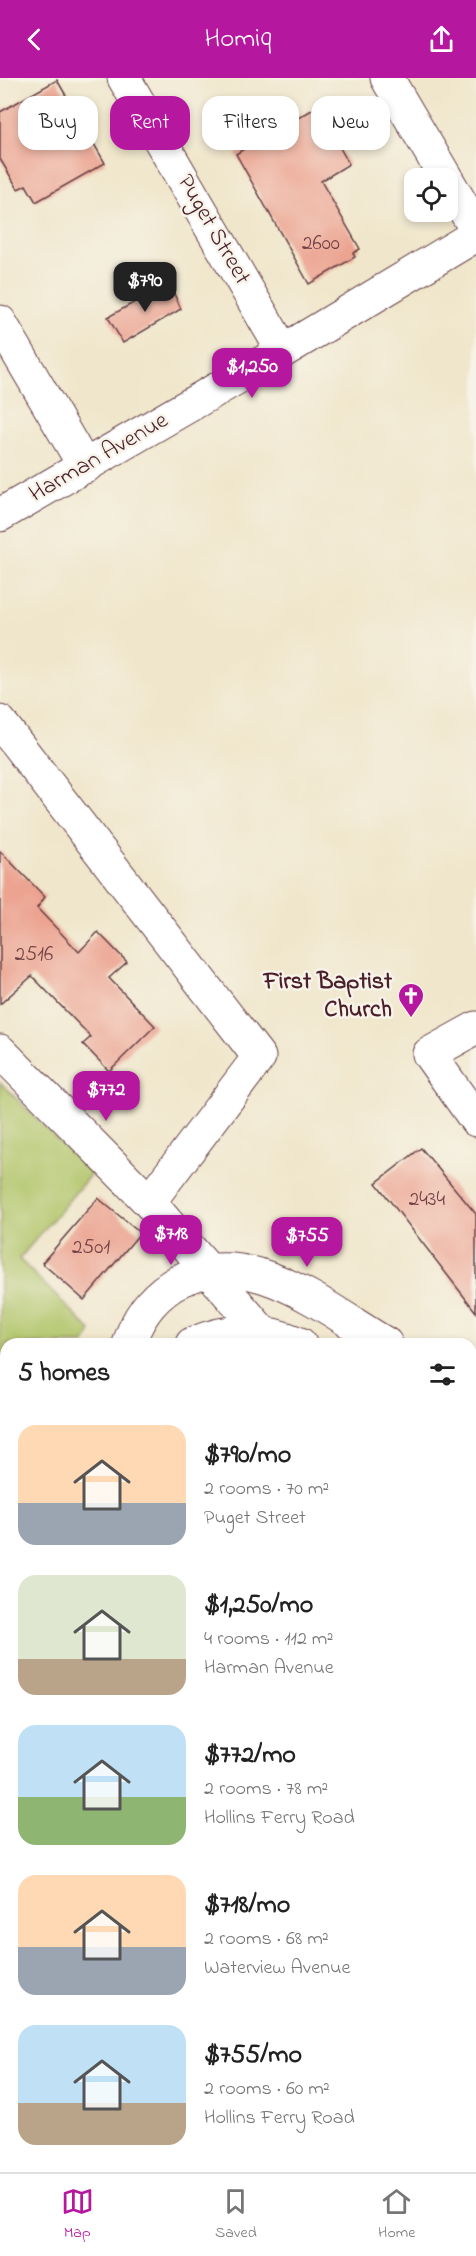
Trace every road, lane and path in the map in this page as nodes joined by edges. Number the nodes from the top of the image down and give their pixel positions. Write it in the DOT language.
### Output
graph roads {
  1 [pos="124,78"];
  2 [pos="387,78"];
  3 [pos="440,168"];
  4 [pos="458,199"];
  5 [pos="476,230"];
  6 [pos="476,235"];
  7 [pos="0,322"];
  8 [pos="283,351"];
  9 [pos="85,466"];
  10 [pos="0,515"];
  11 [pos="0,722"];
  12 [pos="476,1028"];
  13 [pos="0,1051"];
  14 [pos="476,1120"];
  15 [pos="149,1203"];
  16 [pos="208,1271"];
  17 [pos="247,1332"];
  18 [pos="132,1338"];
  19 [pos="220,1338"];
  20 [pos="274,1338"];
  21 [pos="375,1338"];
  1 -- 8 [label="street, Puget Street"];
  2 -- 3 [label="street"];
  4 -- 5 [label="street"];
  6 -- 8 [label="street, Harman Avenue"];
  7 -- 9 [label="street"];
  8 -- 9 [label="street, Harman Avenue"];
  9 -- 10 [label="street, Harman Avenue"];
  11 -- 15 [label="street"];
  12 -- 14 [label="street"];
  13 -- 15 [label="street"];
  15 -- 16 [label="street"];
  16 -- 17 [label="street"];
  16 -- 18 [label="street"];
  16 -- 21 [label="street"];
  17 -- 19 [label="street"];
  17 -- 20 [label="street"];
}
